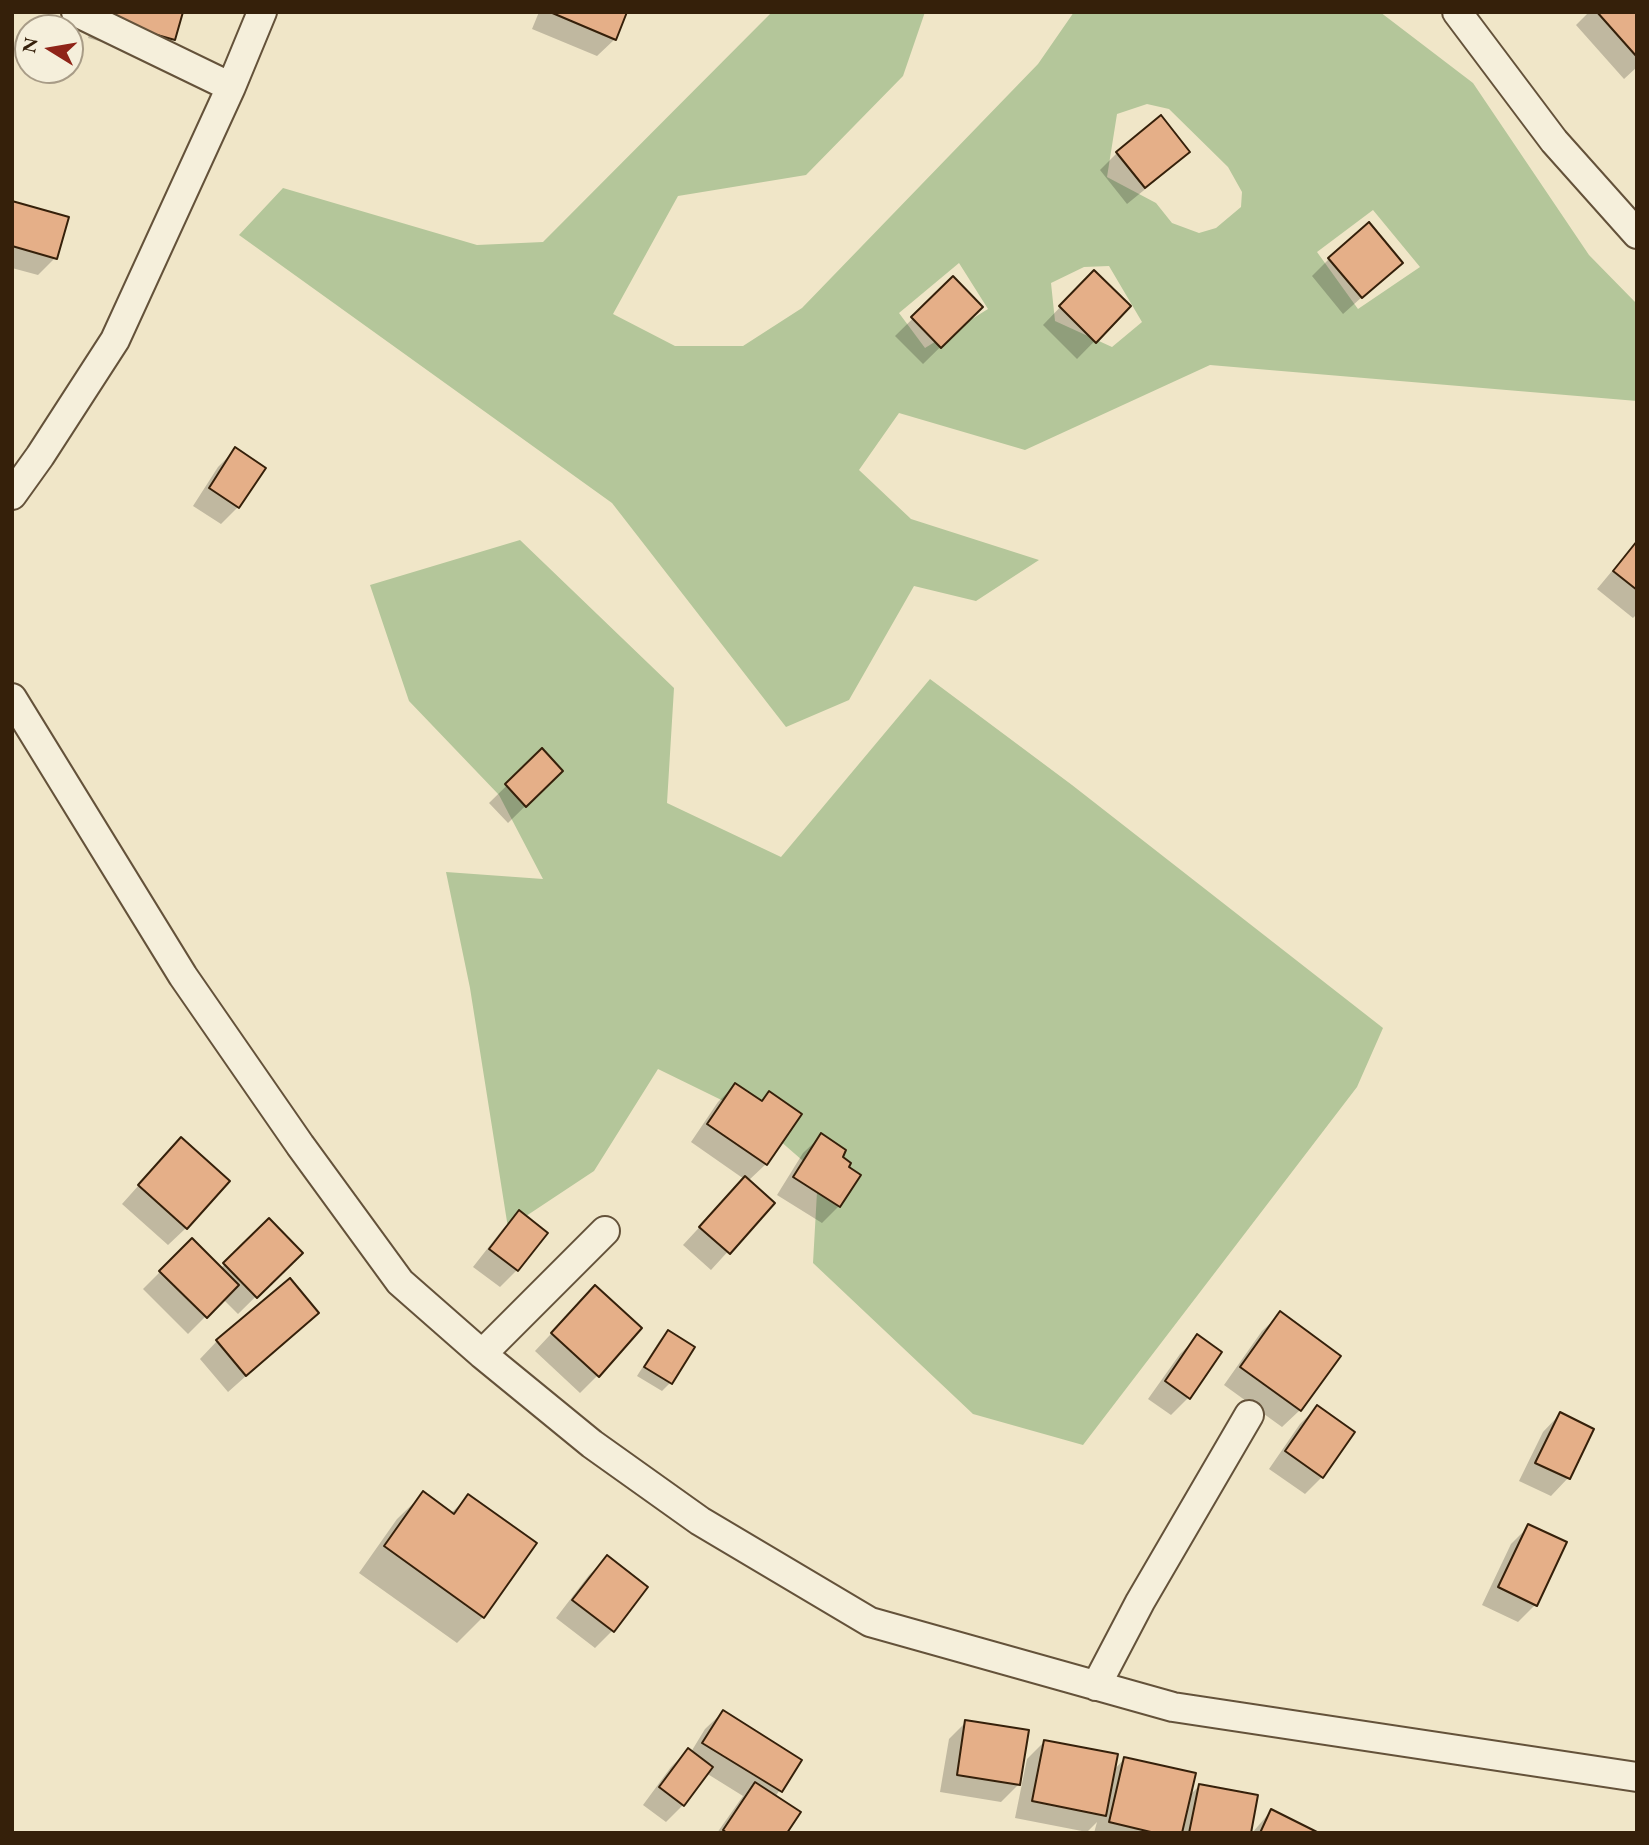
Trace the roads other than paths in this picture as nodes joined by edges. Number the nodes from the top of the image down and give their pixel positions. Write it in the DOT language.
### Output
graph roads {
  1 [pos="76,12"];
  2 [pos="262,12"];
  3 [pos="1457,12"];
  4 [pos="231,87"];
  5 [pos="1637,234"];
  6 [pos="12,495"];
  7 [pos="12,698"];
  8 [pos="605,1231"];
  9 [pos="482,1354"];
  10 [pos="1249,1415"];
  11 [pos="1096,1686"];
  12 [pos="1637,1777"];
  1 -- 4 [label="street"];
  2 -- 4 [label="street"];
  3 -- 5 [label="street"];
  4 -- 6 [label="street"];
  7 -- 9 [label="street"];
  8 -- 9 [label="street"];
  9 -- 11 [label="street"];
  10 -- 11 [label="street"];
  11 -- 12 [label="street"];
}
